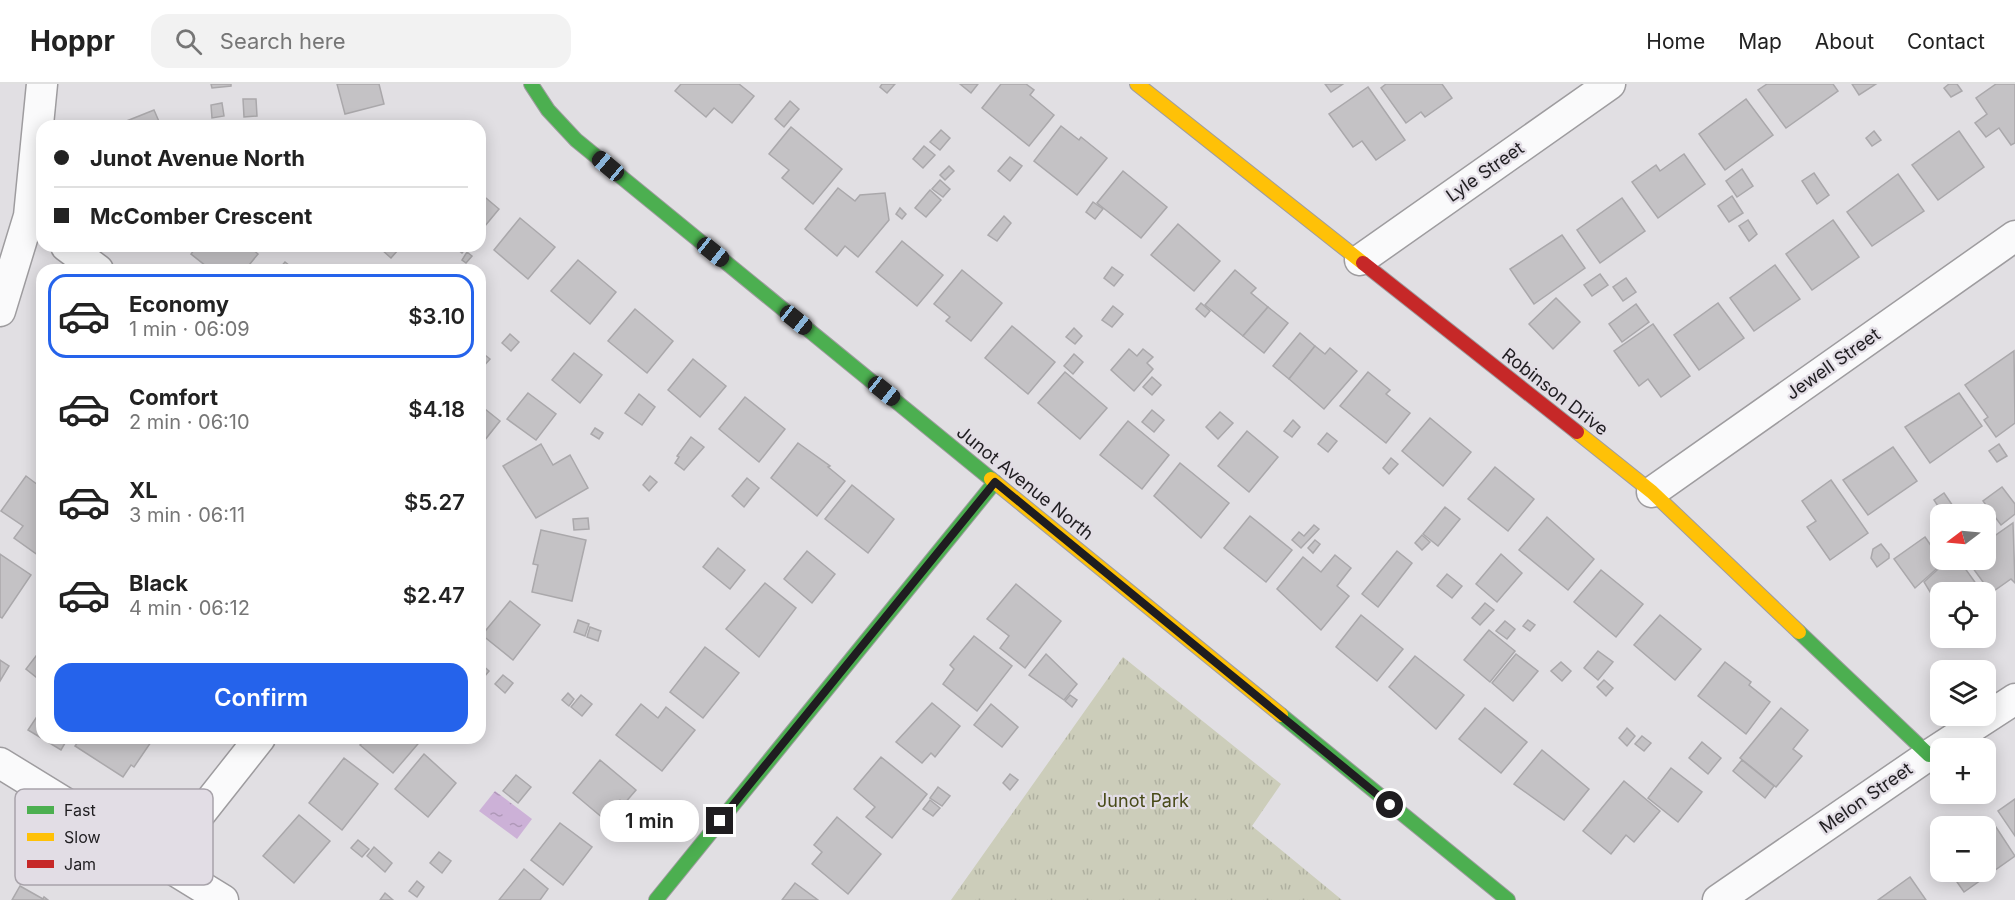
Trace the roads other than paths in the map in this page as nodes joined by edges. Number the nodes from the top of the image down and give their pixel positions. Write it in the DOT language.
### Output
graph roads {
  1 [pos="42,84"];
  2 [pos="531,84"];
  3 [pos="1137,84"];
  4 [pos="1610,84"];
  5 [pos="40,120"];
  6 [pos="36,202"];
  7 [pos="35,222"];
  8 [pos="2015,236"];
  9 [pos="74,252"];
  10 [pos="1360,260"];
  11 [pos="90,264"];
  12 [pos="0,311"];
  13 [pos="995,482"];
  14 [pos="1652,492"];
  15 [pos="2015,699"];
  16 [pos="255,744"];
  17 [pos="1929,755"];
  18 [pos="0,763"];
  19 [pos="43,789"];
  20 [pos="213,797"];
  21 [pos="199,885"];
  22 [pos="223,900"];
  23 [pos="656,900"];
  24 [pos="1508,900"];
  25 [pos="1718,900"];
  1 -- 5 [label="street"];
  2 -- 13 [label="street, Junot Avenue North"];
  3 -- 10 [label="street, Robinson Drive"];
  4 -- 10 [label="street, Lyle Street"];
  6 -- 7 [label="street"];
  7 -- 12 [label="street"];
  8 -- 14 [label="street, Jewell Street"];
  9 -- 11 [label="street"];
  10 -- 14 [label="street, Robinson Drive"];
  13 -- 23 [label="street"];
  13 -- 24 [label="street, Junot Avenue North"];
  14 -- 17 [label="street, Robinson Drive"];
  15 -- 17 [label="street, Melon Street"];
  16 -- 20 [label="street"];
  17 -- 25 [label="street, Melon Street"];
  18 -- 19 [label="street"];
  21 -- 22 [label="street"];
}
